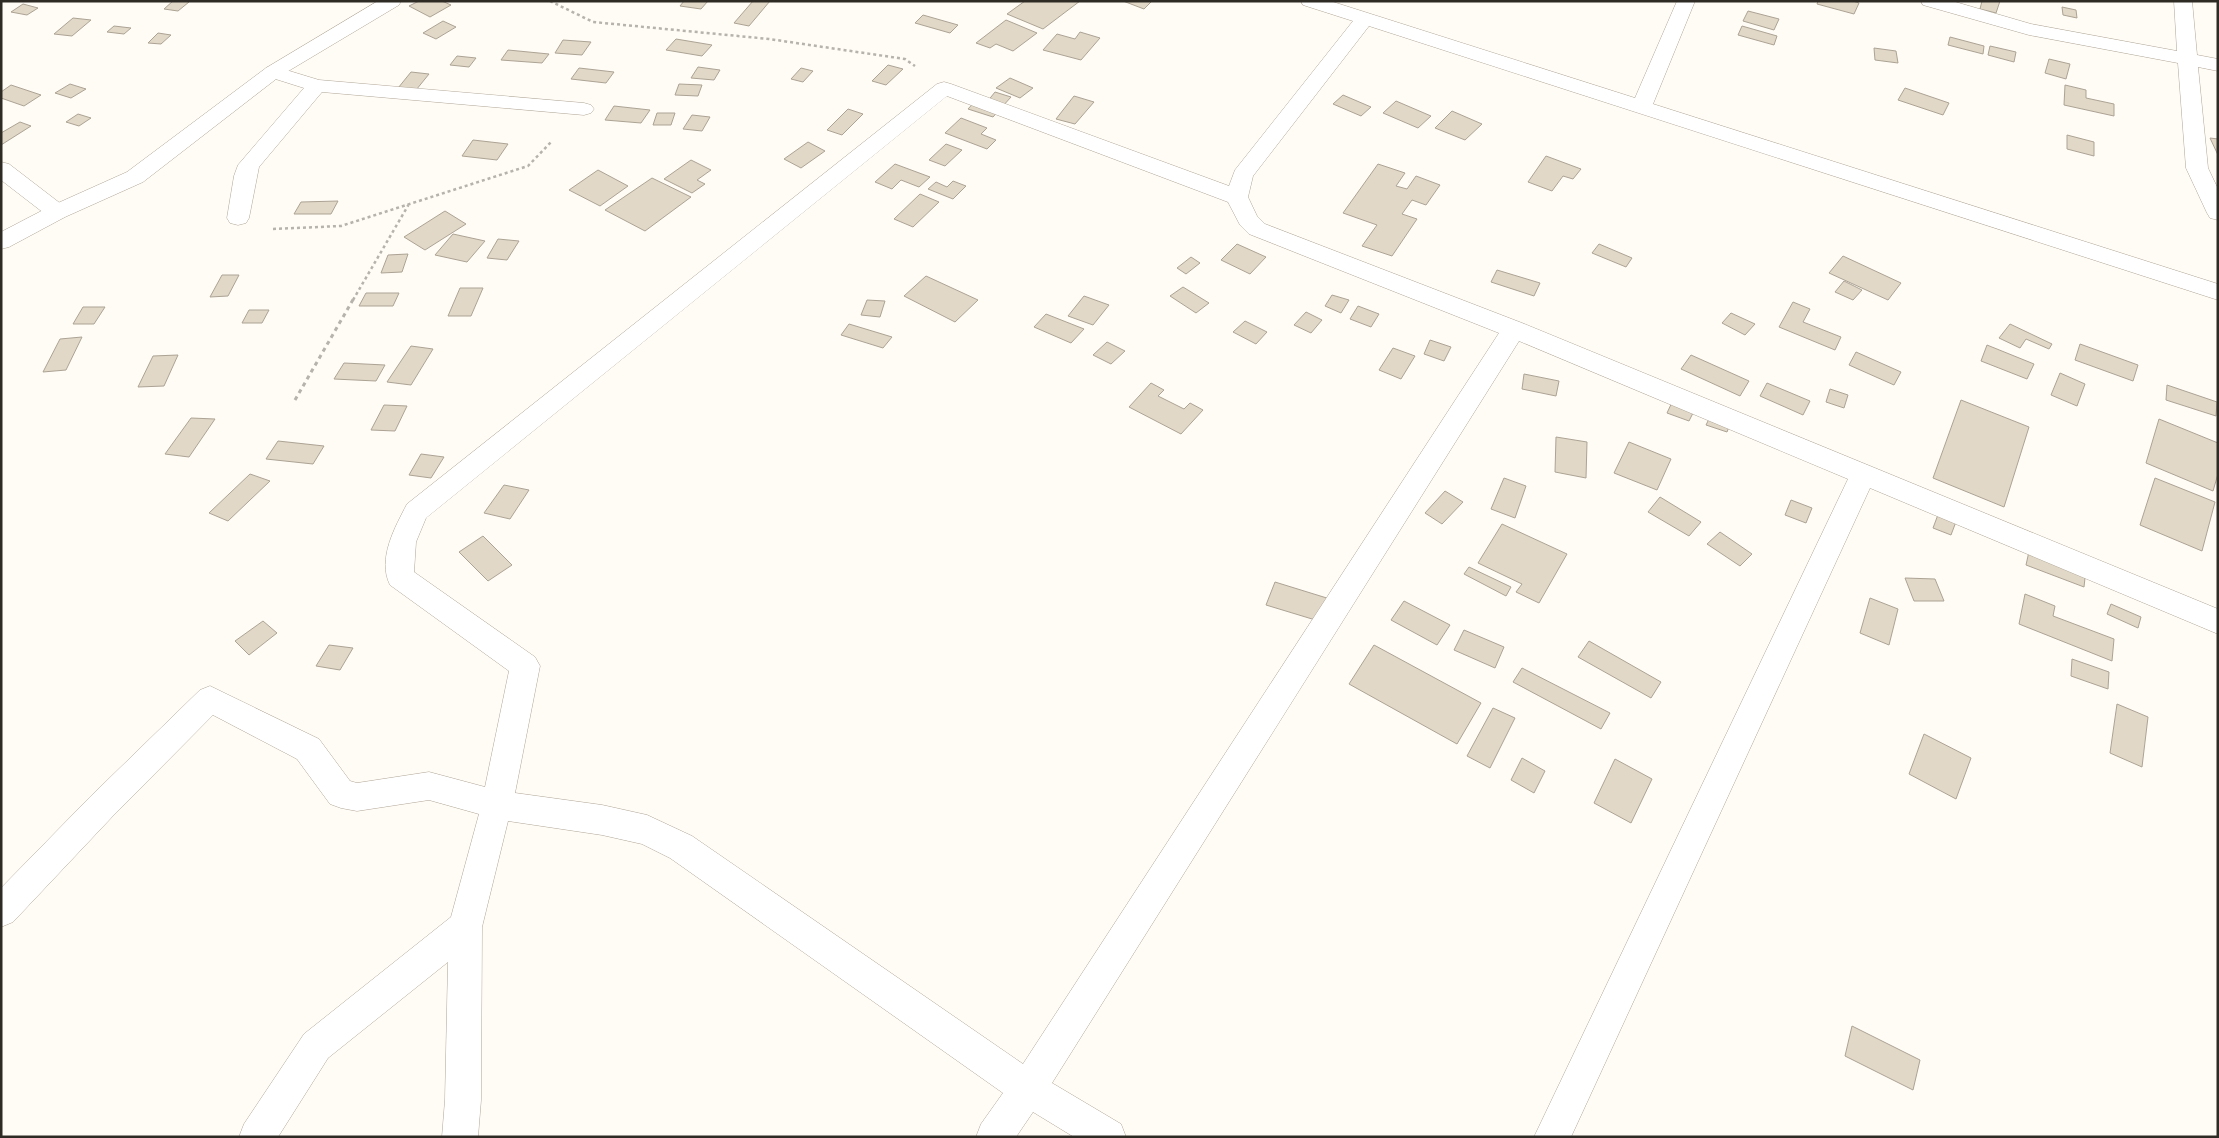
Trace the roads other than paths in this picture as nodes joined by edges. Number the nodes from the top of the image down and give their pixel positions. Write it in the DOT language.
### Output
graph roads {
  1 [pos="392,1"];
  2 [pos="1310,1"];
  3 [pos="1686,1"];
  4 [pos="1930,1"];
  5 [pos="2183,1"];
  6 [pos="1365,19"];
  7 [pos="2188,59"];
  8 [pos="2218,65"];
  9 [pos="273,72"];
  10 [pos="317,86"];
  11 [pos="1642,108"];
  12 [pos="584,109"];
  13 [pos="1,169"];
  14 [pos="1237,197"];
  15 [pos="57,212"];
  16 [pos="2218,213"];
  17 [pos="238,218"];
  18 [pos="1,242"];
  19 [pos="2218,292"];
  20 [pos="1514,330"];
  21 [pos="1863,474"];
  22 [pos="2218,622"];
  23 [pos="497,805"];
  24 [pos="1,911"];
  25 [pos="465,927"];
  26 [pos="1028,1089"];
  27 [pos="257,1137"];
  28 [pos="460,1137"];
  29 [pos="994,1137"];
  30 [pos="1108,1137"];
  31 [pos="1552,1137"];
  1 -- 9 [label="street"];
  2 -- 6 [label="street"];
  3 -- 11 [label="street"];
  4 -- 7 [label="street"];
  5 -- 7 [label="street"];
  6 -- 11 [label="street"];
  6 -- 14 [label="street"];
  7 -- 8 [label="street"];
  7 -- 16 [label="street"];
  9 -- 10 [label="street"];
  9 -- 15 [label="street"];
  10 -- 12 [label="street"];
  10 -- 17 [label="street"];
  11 -- 19 [label="street"];
  13 -- 15 [label="street"];
  14 -- 20 [label="street"];
  14 -- 23 [label="street"];
  15 -- 18 [label="street"];
  20 -- 21 [label="street"];
  20 -- 26 [label="street"];
  21 -- 22 [label="street"];
  21 -- 31 [label="street"];
  23 -- 24 [label="street"];
  23 -- 25 [label="street"];
  23 -- 26 [label="street"];
  25 -- 27 [label="street"];
  25 -- 28 [label="street"];
  26 -- 29 [label="street"];
  26 -- 30 [label="street"];
}
